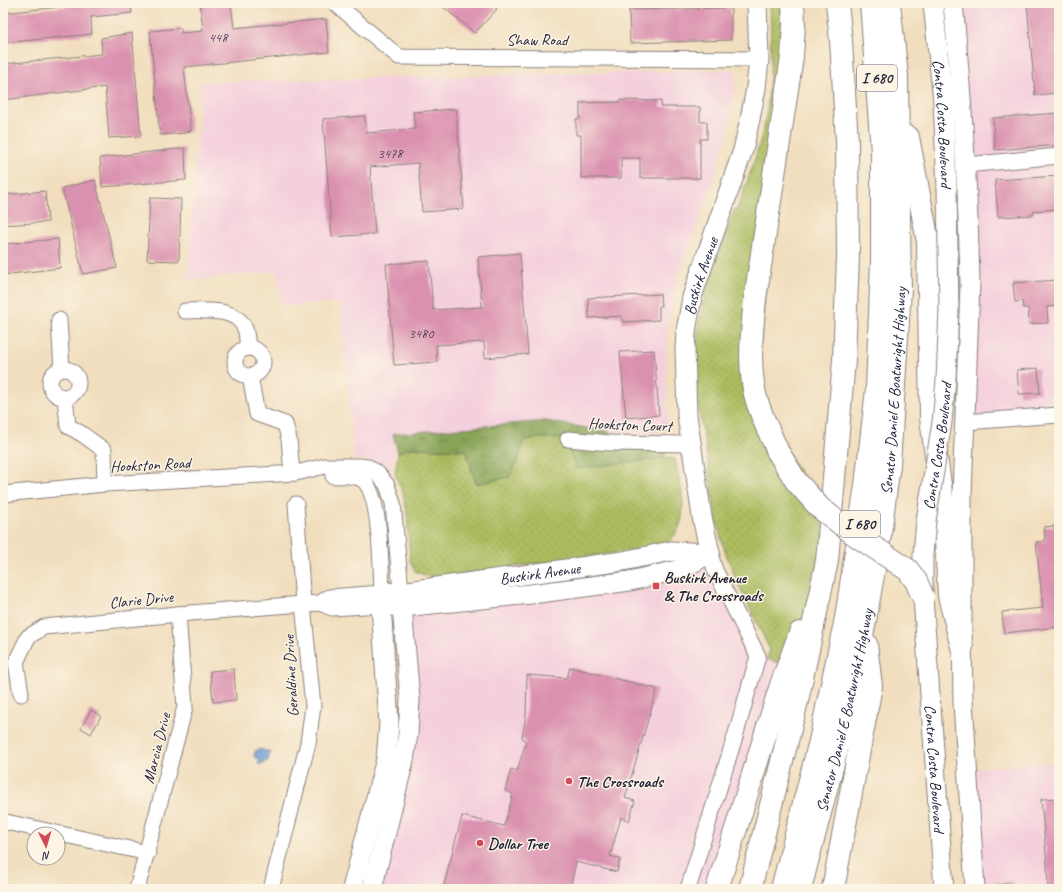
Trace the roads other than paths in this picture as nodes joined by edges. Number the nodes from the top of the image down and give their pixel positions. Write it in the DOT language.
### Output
graph roads {
  1 [pos="335,3"];
  2 [pos="757,3"];
  3 [pos="793,3"];
  4 [pos="838,3"];
  5 [pos="871,3"];
  6 [pos="889,3"];
  7 [pos="933,3"];
  8 [pos="953,3"];
  9 [pos="759,59"];
  10 [pos="897,76"];
  11 [pos="1059,156"];
  12 [pos="966,166"];
  13 [pos="185,311"];
  14 [pos="59,320"];
  15 [pos="248,348"];
  16 [pos="250,376"];
  17 [pos="1059,415"];
  18 [pos="965,422"];
  19 [pos="568,439"];
  20 [pos="690,444"];
  21 [pos="296,473"];
  22 [pos="106,484"];
  23 [pos="3,494"];
  24 [pos="296,504"];
  25 [pos="710,553"];
  26 [pos="826,561"];
  27 [pos="922,597"];
  28 [pos="382,599"];
  29 [pos="402,600"];
  30 [pos="303,604"];
  31 [pos="178,614"];
  32 [pos="864,626"];
  33 [pos="962,648"];
  34 [pos="21,694"];
  35 [pos="6,822"];
  36 [pos="148,853"];
  37 [pos="138,889"];
  38 [pos="271,889"];
  39 [pos="352,889"];
  40 [pos="372,889"];
  41 [pos="688,889"];
  42 [pos="717,889"];
  43 [pos="750,889"];
  44 [pos="782,889"];
  45 [pos="800,889"];
  46 [pos="833,889"];
  47 [pos="944,889"];
  48 [pos="975,889"];
  1 -- 9 [label="street, Shaw Road"];
  2 -- 9 [label="main road, Buskirk Avenue"];
  3 -- 27 [label="highway, bridge"];
  4 -- 26 [label="highway, I 680"];
  5 -- 44 [label="highway, I 680"];
  6 -- 10 [label="highway, Senator Daniel E Boatwright Highway / I 680"];
  7 -- 27 [label="main road, Contra Costa Boulevard, bridge"];
  8 -- 12 [label="main road, Contra Costa Boulevard"];
  9 -- 20 [label="main road, Buskirk Avenue"];
  10 -- 32 [label="highway, Senator Daniel E Boatwright Highway / I 680"];
  10 -- 33 [label="highway"];
  11 -- 12 [label="street"];
  12 -- 18 [label="main road, Contra Costa Boulevard"];
  13 -- 15 [label="street"];
  14 -- 22 [label="street"];
  15 -- 16 [label="street"];
  15 -- 16 [label="street"];
  16 -- 21 [label="street"];
  17 -- 18 [label="street"];
  18 -- 33 [label="main road, Contra Costa Boulevard"];
  19 -- 20 [label="street, Hookston Court"];
  20 -- 25 [label="main road, Buskirk Avenue"];
  21 -- 22 [label="street, Hookston Road"];
  21 -- 28 [label="street, Hookston Road"];
  21 -- 29 [label="street, Hookston Road"];
  22 -- 23 [label="street, Hookston Road"];
  24 -- 30 [label="street, Geraldine Drive"];
  25 -- 29 [label="main road, Buskirk Avenue"];
  25 -- 41 [label="street"];
  26 -- 42 [label="highway"];
  26 -- 43 [label="highway, I 680"];
  27 -- 47 [label="main road, Contra Costa Boulevard"];
  28 -- 29 [label="main road, Buskirk Avenue"];
  28 -- 30 [label="street, Clarie Drive"];
  28 -- 39 [label="main road"];
  29 -- 40 [label="main road"];
  30 -- 31 [label="street, Clarie Drive"];
  30 -- 38 [label="street, Geraldine Drive"];
  31 -- 34 [label="street, Clarie Drive"];
  31 -- 36 [label="street, Marcia Drive"];
  32 -- 45 [label="highway, Senator Daniel E Boatwright Highway / I 680"];
  32 -- 46 [label="highway"];
  33 -- 48 [label="main road, Contra Costa Boulevard"];
  35 -- 36 [label="street"];
  36 -- 37 [label="street, Marcia Drive"];
}
